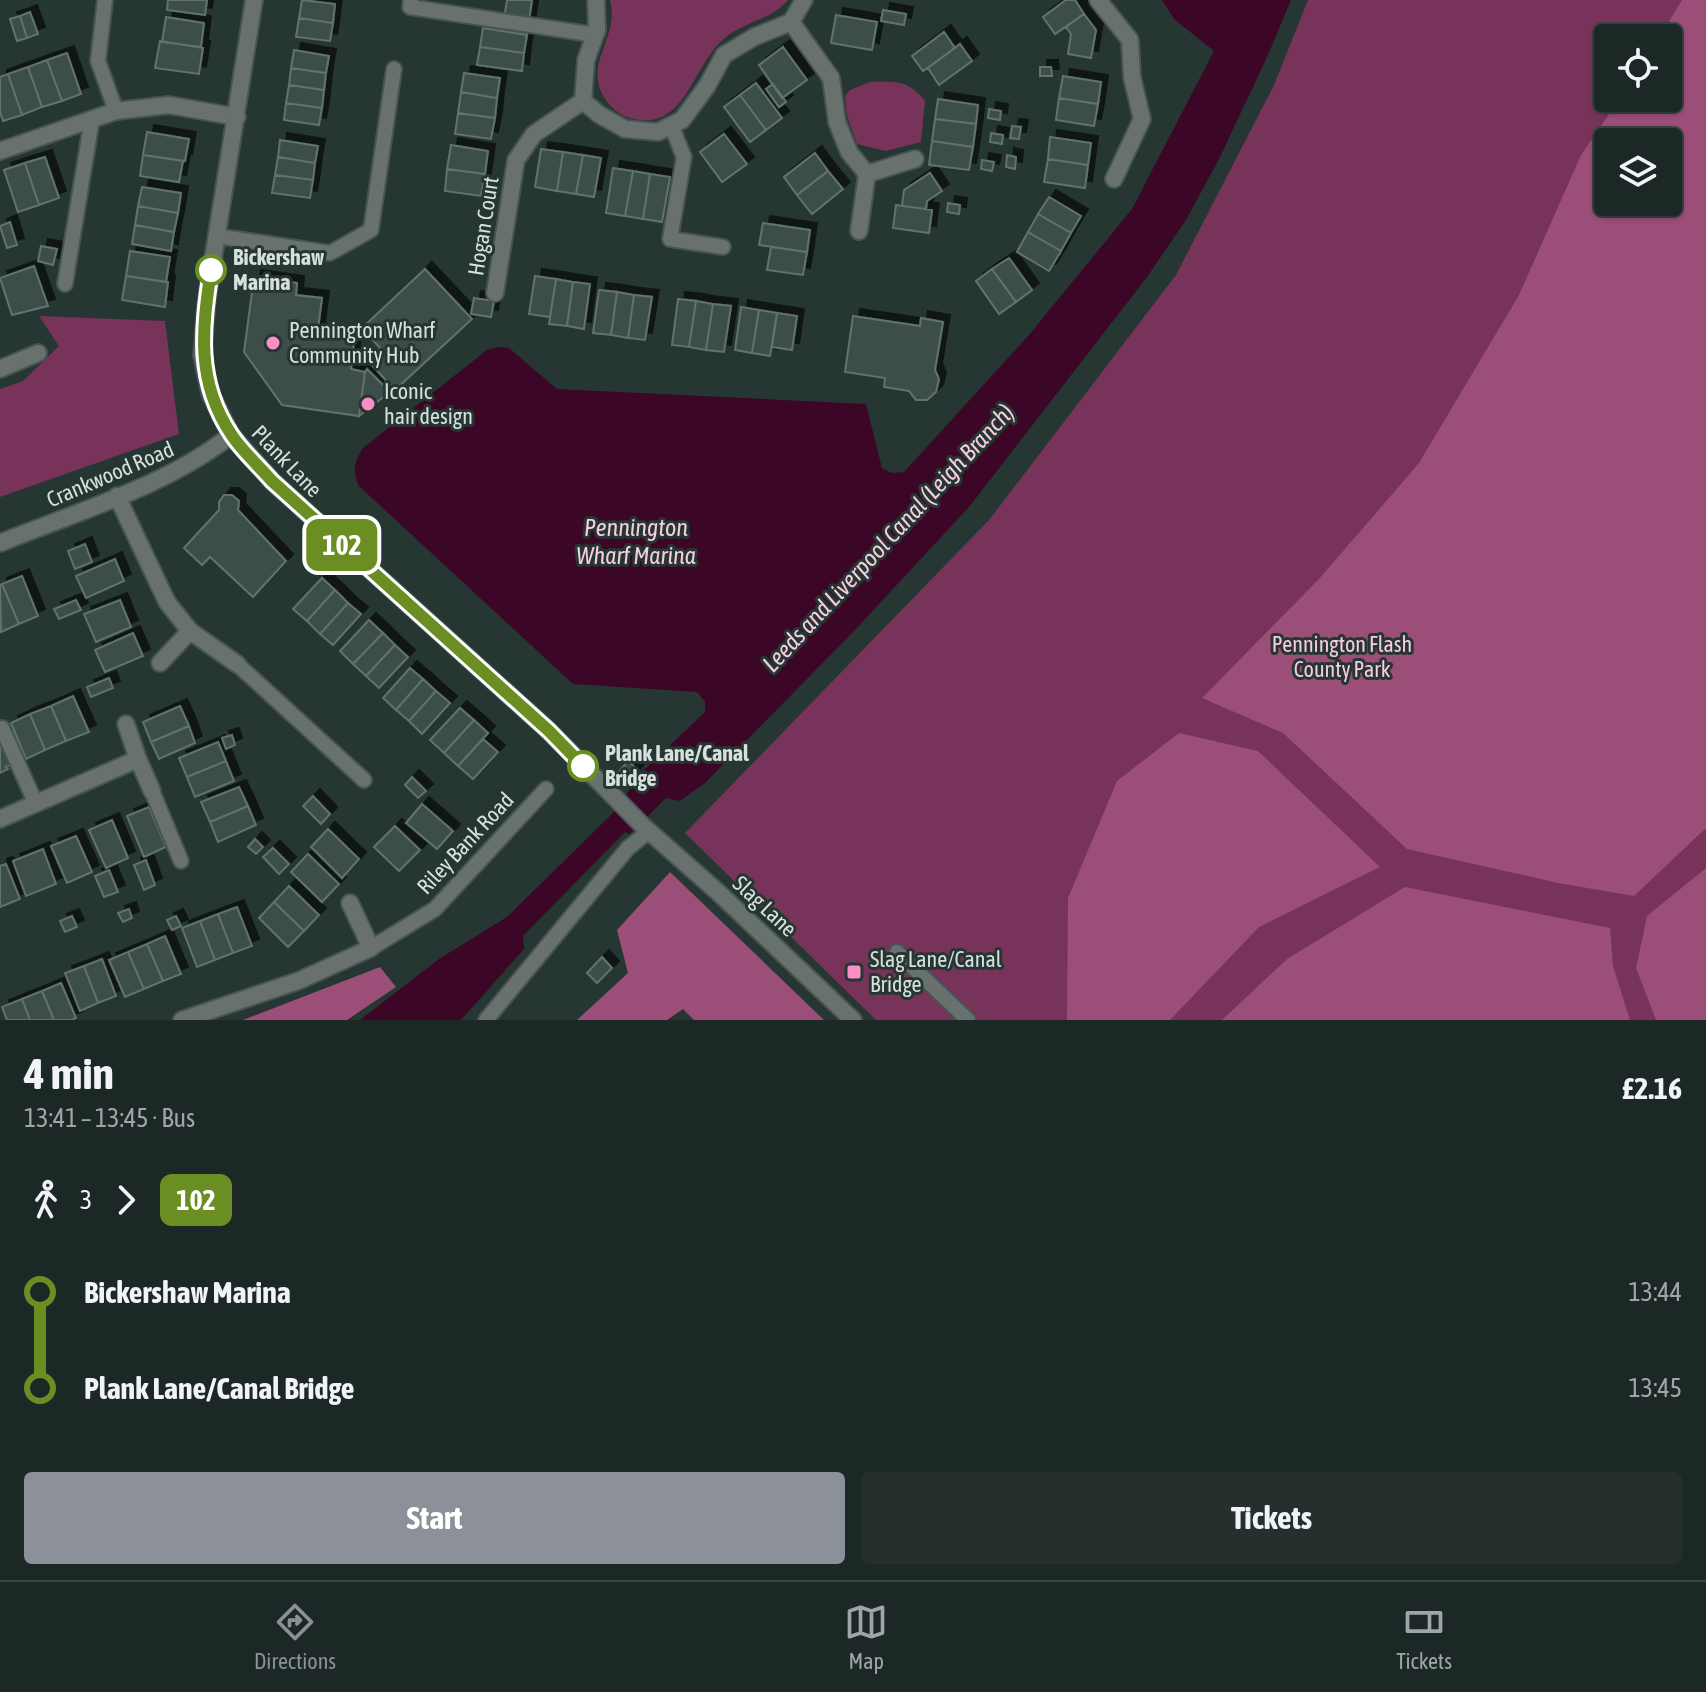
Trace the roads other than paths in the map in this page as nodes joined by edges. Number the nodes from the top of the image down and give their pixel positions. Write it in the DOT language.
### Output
graph roads {
  1 [pos="105,0"];
  2 [pos="254,0"];
  3 [pos="411,0"];
  4 [pos="596,0"];
  5 [pos="804,0"];
  6 [pos="1098,0"];
  7 [pos="791,22"];
  8 [pos="596,35"];
  9 [pos="394,69"];
  10 [pos="583,101"];
  11 [pos="116,111"];
  12 [pos="237,117"];
  13 [pos="92,119"];
  14 [pos="671,125"];
  15 [pos="0,151"];
  16 [pos="915,159"];
  17 [pos="867,174"];
  18 [pos="1114,179"];
  19 [pos="859,231"];
  20 [pos="216,236"];
  21 [pos="723,247"];
  22 [pos="65,284"];
  23 [pos="495,293"];
  24 [pos="38,353"];
  25 [pos="0,369"];
  26 [pos="231,435"];
  27 [pos="117,496"];
  28 [pos="0,543"];
  29 [pos="190,631"];
  30 [pos="160,663"];
  31 [pos="237,664"];
  32 [pos="126,724"];
  33 [pos="2,728"];
  34 [pos="138,759"];
  35 [pos="364,780"];
  36 [pos="546,789"];
  37 [pos="152,791"];
  38 [pos="36,804"];
  39 [pos="0,819"];
  40 [pos="646,829"];
  41 [pos="181,861"];
  42 [pos="350,903"];
  43 [pos="371,948"];
  44 [pos="897,952"];
  45 [pos="182,1020"];
  46 [pos="486,1020"];
  47 [pos="853,1020"];
  48 [pos="968,1020"];
  1 -- 11 [label="lane"];
  2 -- 12 [label="street, Plank Lane"];
  3 -- 8 [label="lane"];
  4 -- 8 [label="street"];
  5 -- 7 [label="street"];
  6 -- 18 [label="street"];
  7 -- 14 [label="street"];
  7 -- 17 [label="street"];
  8 -- 10 [label="street"];
  9 -- 20 [label="lane"];
  10 -- 14 [label="street"];
  10 -- 23 [label="street, Hogan Court"];
  11 -- 12 [label="street"];
  11 -- 13 [label="street"];
  12 -- 20 [label="street, Plank Lane"];
  13 -- 15 [label="street"];
  13 -- 22 [label="lane"];
  14 -- 21 [label="lane"];
  16 -- 17 [label="street"];
  17 -- 19 [label="street"];
  20 -- 26 [label="street, Plank Lane"];
  24 -- 25 [label="street"];
  26 -- 27 [label="street, Crankwood Road"];
  26 -- 40 [label="street, Plank Lane"];
  27 -- 28 [label="street, Crankwood Road"];
  27 -- 29 [label="street"];
  29 -- 30 [label="street"];
  29 -- 31 [label="street"];
  31 -- 35 [label="lane"];
  32 -- 34 [label="street"];
  33 -- 38 [label="lane"];
  34 -- 37 [label="street"];
  34 -- 38 [label="street"];
  36 -- 43 [label="lane, Riley Bank Road"];
  37 -- 41 [label="lane"];
  38 -- 39 [label="street"];
  40 -- 46 [label="lane"];
  40 -- 47 [label="street, Slag Lane"];
  42 -- 43 [label="street"];
  43 -- 45 [label="street, Riley Bank Road"];
  44 -- 48 [label="lane"];
}
